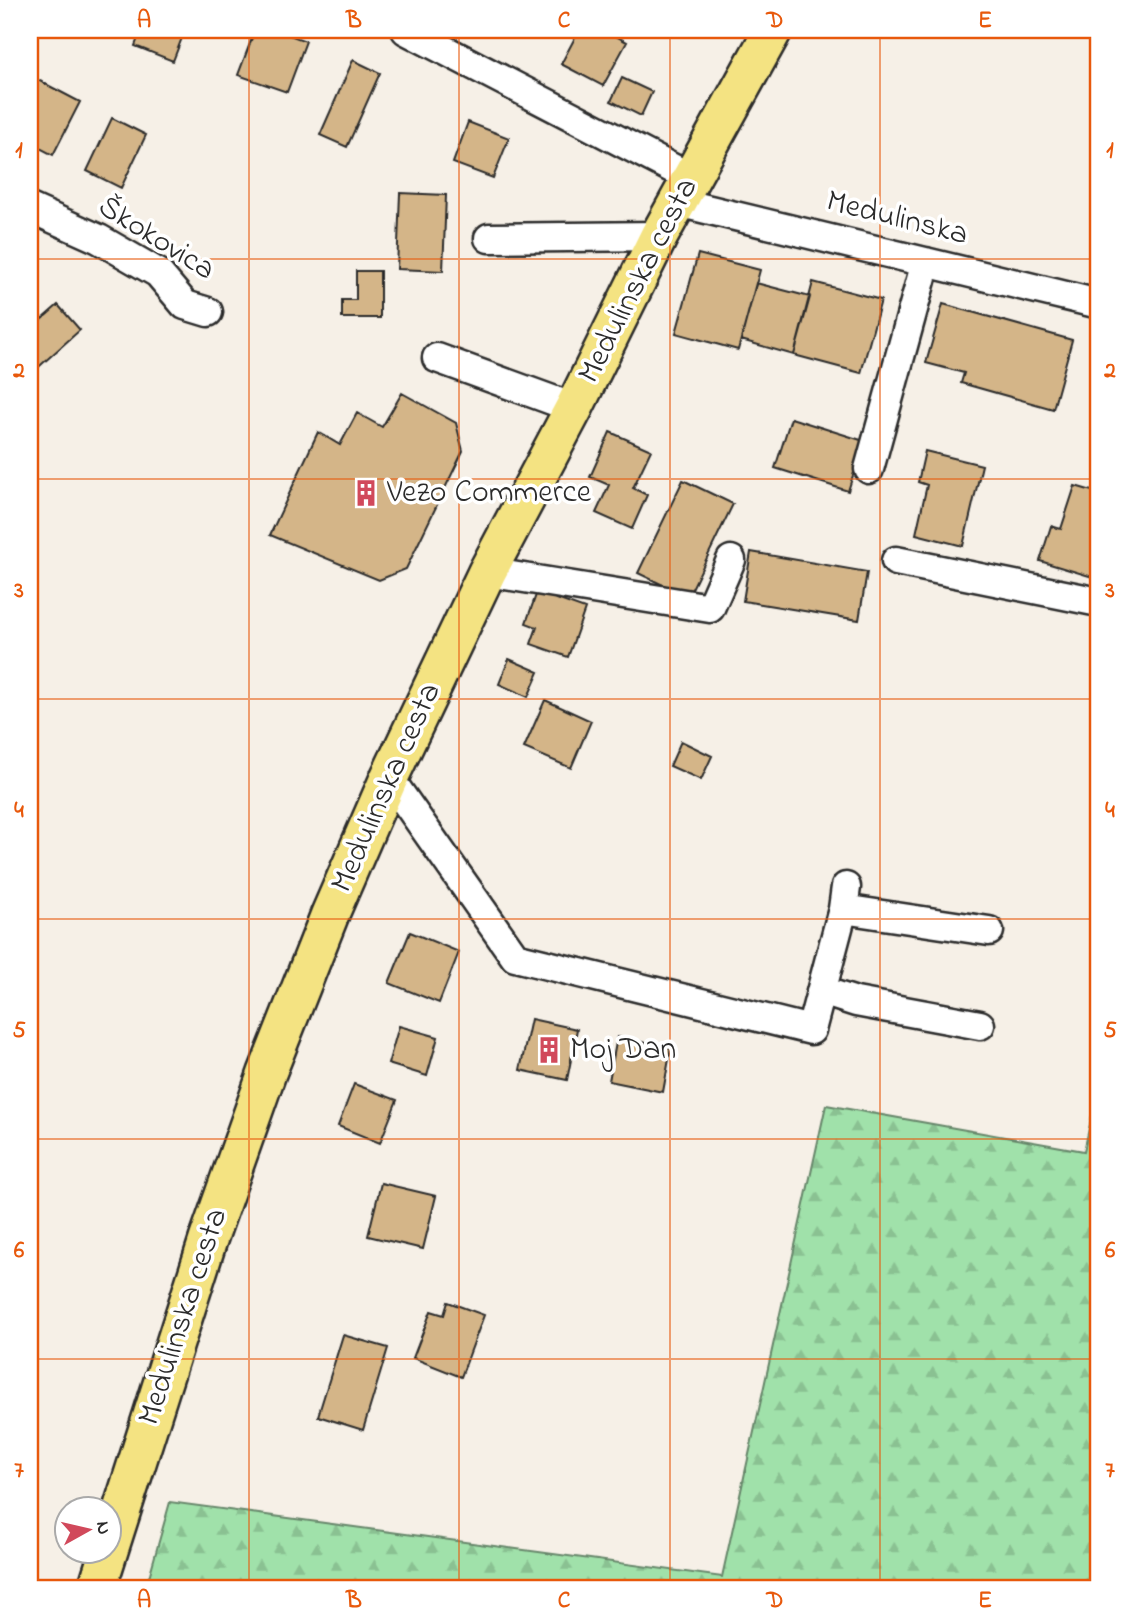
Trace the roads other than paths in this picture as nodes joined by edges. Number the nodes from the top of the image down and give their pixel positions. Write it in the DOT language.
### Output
graph roads {
  1 [pos="406,30"];
  2 [pos="773,30"];
  3 [pos="436,36"];
  4 [pos="684,190"];
  5 [pos="30,208"];
  6 [pos="659,236"];
  7 [pos="489,238"];
  8 [pos="926,262"];
  9 [pos="1099,304"];
  10 [pos="208,312"];
  11 [pos="437,358"];
  12 [pos="574,408"];
  13 [pos="869,468"];
  14 [pos="732,561"];
  15 [pos="897,561"];
  16 [pos="487,572"];
  17 [pos="1099,602"];
  18 [pos="388,778"];
  19 [pos="989,931"];
  20 [pos="822,991"];
  21 [pos="980,1026"];
  22 [pos="97,1588"];
  1 -- 3 [label="street, Medulinska"];
  2 -- 4 [label="main road, Medulinska cesta"];
  3 -- 4 [label="street, Medulinska"];
  4 -- 6 [label="main road, Medulinska cesta"];
  4 -- 8 [label="street, Medulinska"];
  5 -- 10 [label="street, Škokovica"];
  6 -- 7 [label="street"];
  6 -- 12 [label="main road, Medulinska cesta"];
  8 -- 9 [label="street, Medulinska"];
  8 -- 13 [label="street"];
  11 -- 12 [label="street"];
  12 -- 16 [label="main road, Medulinska cesta"];
  14 -- 16 [label="street"];
  15 -- 17 [label="street"];
  16 -- 18 [label="main road, Medulinska cesta"];
  18 -- 20 [label="street"];
  18 -- 22 [label="main road, Medulinska cesta"];
  19 -- 20 [label="street"];
  20 -- 21 [label="street"];
}
